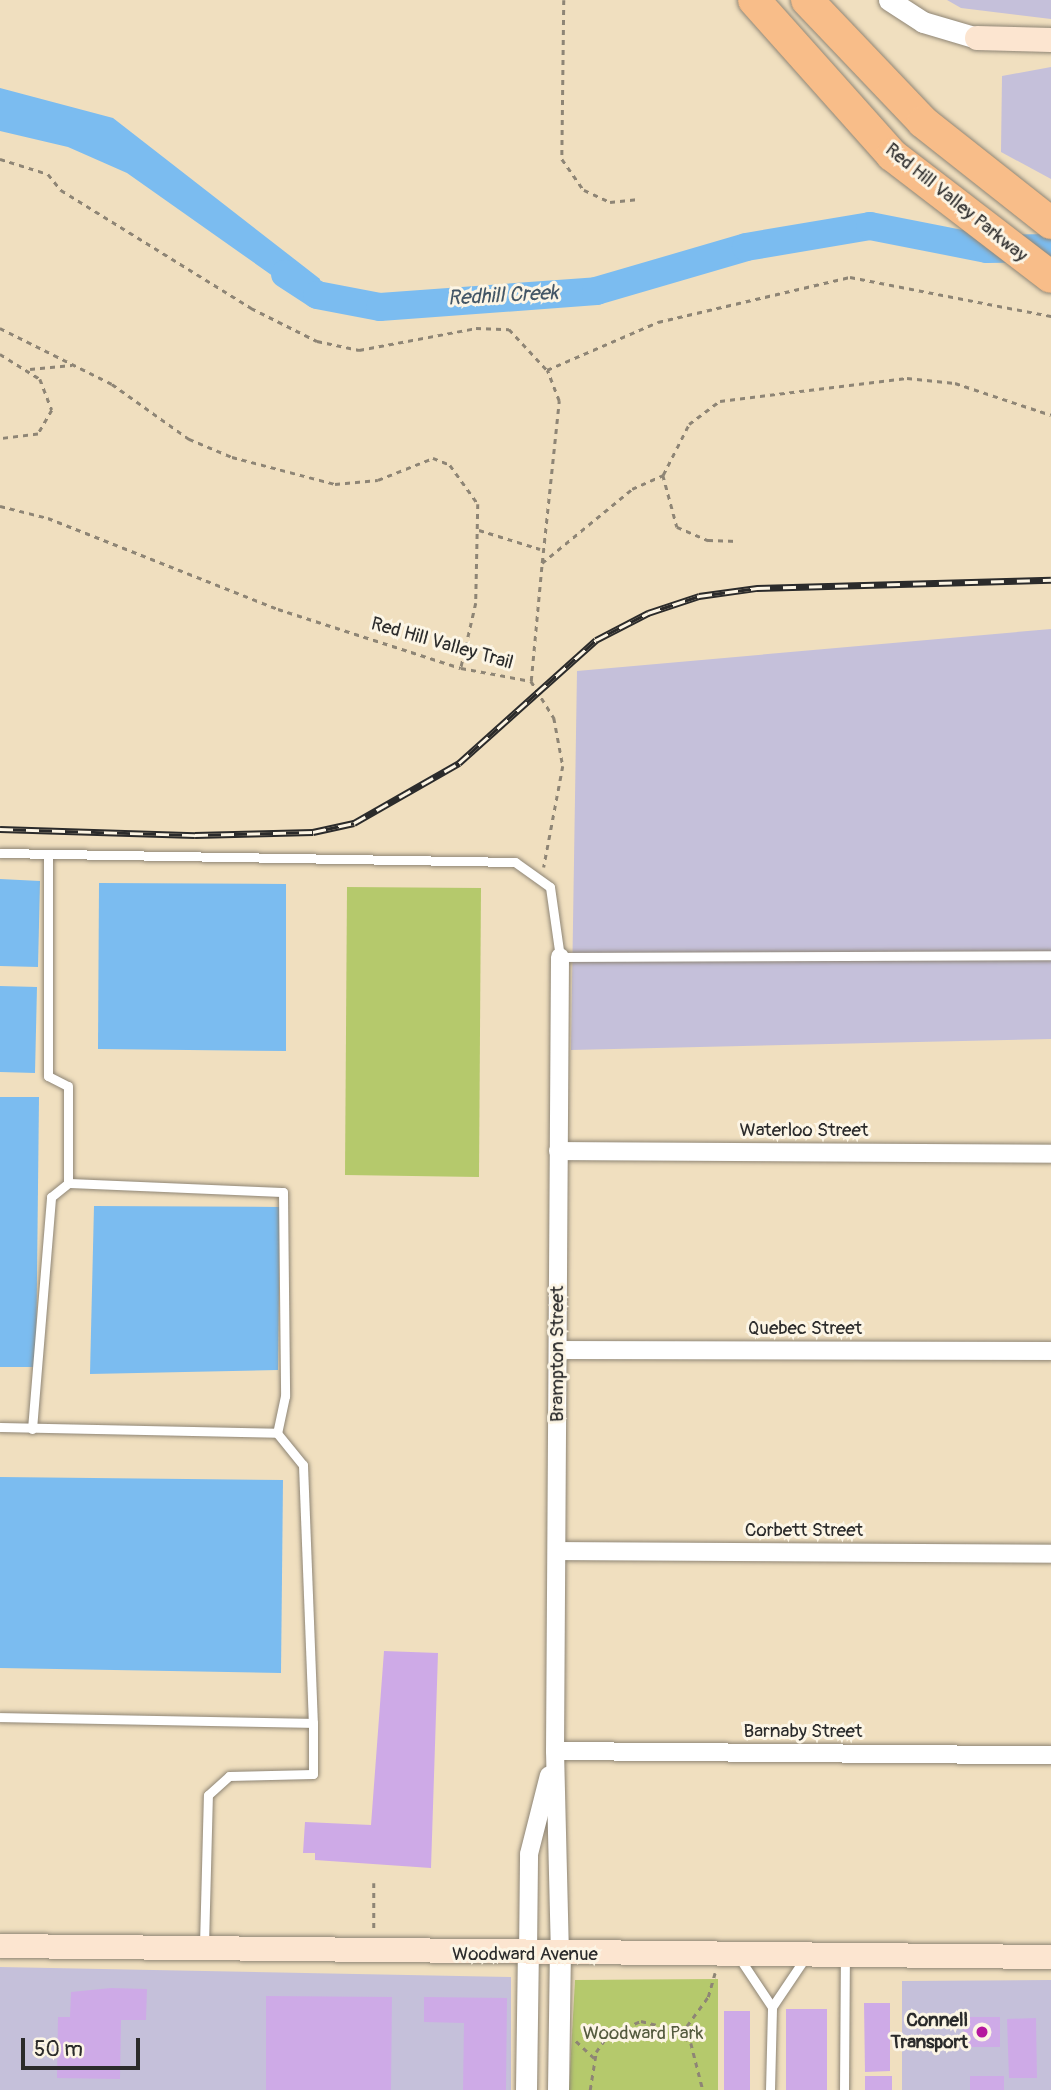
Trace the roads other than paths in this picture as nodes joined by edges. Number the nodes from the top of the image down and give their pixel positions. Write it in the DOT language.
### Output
graph roads {
  1 [pos="754,0"];
  2 [pos="807,0"];
  3 [pos="889,0"];
  4 [pos="977,38"];
  5 [pos="1051,40"];
  6 [pos="1051,223"];
  7 [pos="1051,277"];
  8 [pos="0,853"];
  9 [pos="48,854"];
  10 [pos="1051,955"];
  11 [pos="559,957"];
  12 [pos="558,1151"];
  13 [pos="1051,1154"];
  14 [pos="68,1183"];
  15 [pos="558,1350"];
  16 [pos="1051,1351"];
  17 [pos="0,1427"];
  18 [pos="32,1429"];
  19 [pos="277,1433"];
  20 [pos="557,1551"];
  21 [pos="1051,1554"];
  22 [pos="0,1717"];
  23 [pos="313,1723"];
  24 [pos="555,1751"];
  25 [pos="1051,1755"];
  26 [pos="0,1946"];
  27 [pos="204,1950"];
  28 [pos="528,1955"];
  29 [pos="560,1955"];
  30 [pos="728,1956"];
  31 [pos="806,1956"];
  32 [pos="845,1956"];
  33 [pos="1051,1957"];
  34 [pos="772,2007"];
  35 [pos="526,2090"];
  36 [pos="558,2090"];
  37 [pos="770,2090"];
  38 [pos="844,2090"];
  1 -- 7 [label="highway, Red Hill Valley Parkway"];
  2 -- 6 [label="highway"];
  3 -- 4 [label="street"];
  4 -- 5 [label="main road"];
  8 -- 9 [label="lane"];
  9 -- 11 [label="lane"];
  9 -- 14 [label="lane"];
  10 -- 11 [label="lane"];
  11 -- 12 [label="street, Brampton Street"];
  12 -- 13 [label="street, Waterloo Street"];
  12 -- 15 [label="street, Brampton Street"];
  14 -- 18 [label="lane"];
  14 -- 19 [label="lane"];
  15 -- 16 [label="street, Quebec Street"];
  15 -- 20 [label="street, Brampton Street"];
  17 -- 18 [label="lane"];
  18 -- 19 [label="lane"];
  19 -- 23 [label="lane"];
  20 -- 21 [label="street, Corbett Street"];
  20 -- 24 [label="street, Brampton Street"];
  22 -- 23 [label="lane"];
  23 -- 27 [label="lane"];
  24 -- 25 [label="street, Barnaby Street"];
  24 -- 28 [label="street, Brampton Street"];
  24 -- 29 [label="street, Brampton Street"];
  26 -- 27 [label="main road, Woodward Avenue"];
  27 -- 28 [label="main road, Woodward Avenue"];
  28 -- 29 [label="main road, Woodward Avenue"];
  28 -- 35 [label="street, Brampton Street"];
  29 -- 30 [label="main road, Woodward Avenue"];
  29 -- 36 [label="street, Brampton Street"];
  30 -- 31 [label="main road, Woodward Avenue"];
  30 -- 34 [label="lane"];
  31 -- 32 [label="main road, Woodward Avenue"];
  31 -- 34 [label="lane"];
  32 -- 33 [label="main road, Woodward Avenue"];
  32 -- 38 [label="lane"];
  34 -- 37 [label="lane"];
}
